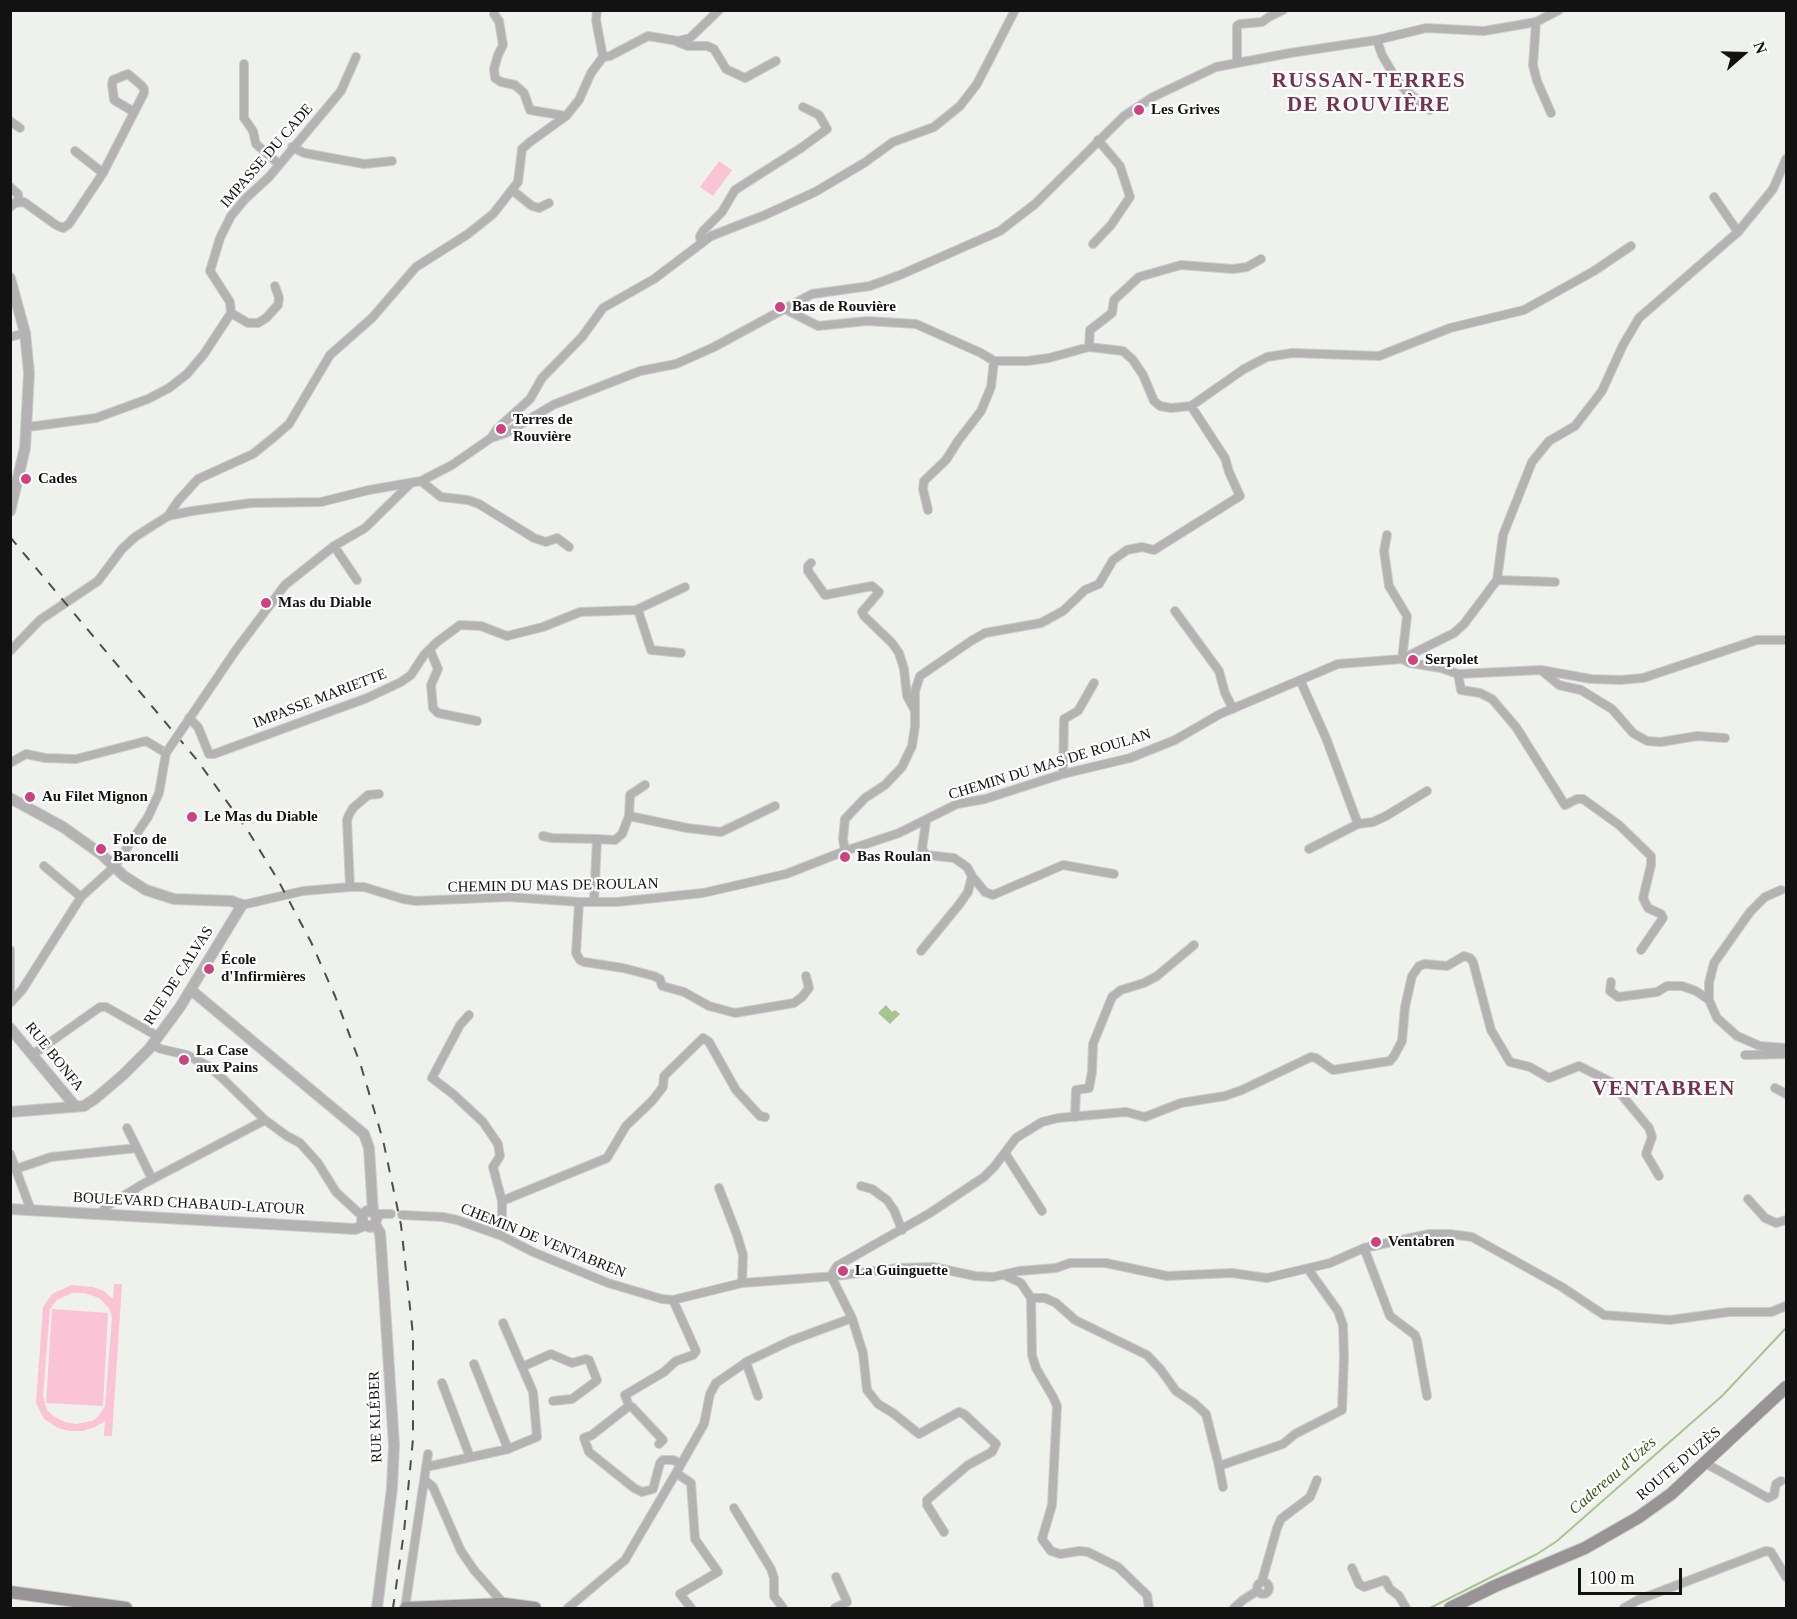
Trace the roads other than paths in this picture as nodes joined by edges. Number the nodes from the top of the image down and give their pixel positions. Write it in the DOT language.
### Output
graph roads {
  1 [pos="597,10"];
  2 [pos="720,10"];
  3 [pos="1015,10"];
  4 [pos="1283,10"];
  5 [pos="1559,10"];
  6 [pos="494,14"];
  7 [pos="1536,22"];
  8 [pos="1377,40"];
  9 [pos="678,41"];
  10 [pos="356,57"];
  11 [pos="603,57"];
  12 [pos="776,61"];
  13 [pos="1237,62"];
  14 [pos="244,63"];
  15 [pos="803,106"];
  16 [pos="1430,110"];
  17 [pos="134,112"];
  18 [pos="1551,114"];
  19 [pos="566,116"];
  20 [pos="10,121"];
  21 [pos="20,128"];
  22 [pos="1098,140"];
  23 [pos="292,147"];
  24 [pos="75,151"];
  25 [pos="1786,159"];
  26 [pos="392,161"];
  27 [pos="279,164"];
  28 [pos="103,173"];
  29 [pos="10,187"];
  30 [pos="512,190"];
  31 [pos="1714,197"];
  32 [pos="19,202"];
  33 [pos="549,203"];
  34 [pos="10,207"];
  35 [pos="1738,232"];
  36 [pos="701,244"];
  37 [pos="1093,244"];
  38 [pos="1631,246"];
  39 [pos="1261,259"];
  40 [pos="10,278"];
  41 [pos="275,286"];
  42 [pos="783,308"];
  43 [pos="231,313"];
  44 [pos="24,333"];
  45 [pos="10,337"];
  46 [pos="1089,347"];
  47 [pos="994,361"];
  48 [pos="1191,406"];
  49 [pos="28,427"];
  50 [pos="491,438"];
  51 [pos="421,481"];
  52 [pos="410,484"];
  53 [pos="13,495"];
  54 [pos="928,510"];
  55 [pos="10,511"];
  56 [pos="168,516"];
  57 [pos="1387,534"];
  58 [pos="334,546"];
  59 [pos="569,547"];
  60 [pos="811,563"];
  61 [pos="357,580"];
  62 [pos="1497,580"];
  63 [pos="1555,582"];
  64 [pos="685,587"];
  65 [pos="636,610"];
  66 [pos="1175,611"];
  67 [pos="1786,640"];
  68 [pos="430,650"];
  69 [pos="10,651"];
  70 [pos="681,653"];
  71 [pos="1402,659"];
  72 [pos="1542,670"];
  73 [pos="1458,674"];
  74 [pos="1300,680"];
  75 [pos="1094,683"];
  76 [pos="1233,709"];
  77 [pos="915,711"];
  78 [pos="189,718"];
  79 [pos="477,721"];
  80 [pos="1725,738"];
  81 [pos="166,753"];
  82 [pos="10,763"];
  83 [pos="1063,774"];
  84 [pos="645,785"];
  85 [pos="1427,791"];
  86 [pos="379,794"];
  87 [pos="10,798"];
  88 [pos="775,806"];
  89 [pos="629,816"];
  90 [pos="926,821"];
  91 [pos="1358,824"];
  92 [pos="543,836"];
  93 [pos="597,839"];
  94 [pos="1309,849"];
  95 [pos="845,851"];
  96 [pos="44,866"];
  97 [pos="114,867"];
  98 [pos="1114,874"];
  99 [pos="971,875"];
  100 [pos="350,887"];
  101 [pos="1781,890"];
  102 [pos="81,897"];
  103 [pos="579,902"];
  104 [pos="594,902"];
  105 [pos="242,905"];
  106 [pos="1194,945"];
  107 [pos="10,950"];
  108 [pos="1641,950"];
  109 [pos="921,951"];
  110 [pos="806,976"];
  111 [pos="1611,982"];
  112 [pos="191,990"];
  113 [pos="1709,1000"];
  114 [pos="11,1003"];
  115 [pos="469,1015"];
  116 [pos="12,1034"];
  117 [pos="155,1041"];
  118 [pos="1786,1048"];
  119 [pos="1786,1054"];
  120 [pos="32,1055"];
  121 [pos="1745,1055"];
  122 [pos="1775,1088"];
  123 [pos="1786,1094"];
  124 [pos="75,1106"];
  125 [pos="10,1112"];
  126 [pos="765,1117"];
  127 [pos="1075,1117"];
  128 [pos="265,1120"];
  129 [pos="127,1128"];
  130 [pos="137,1148"];
  131 [pos="1005,1153"];
  132 [pos="10,1154"];
  133 [pos="16,1169"];
  134 [pos="1659,1176"];
  135 [pos="152,1179"];
  136 [pos="861,1186"];
  137 [pos="719,1188"];
  138 [pos="1748,1199"];
  139 [pos="502,1201"];
  140 [pos="10,1209"];
  141 [pos="31,1210"];
  142 [pos="1042,1211"];
  143 [pos="100,1214"];
  144 [pos="391,1214"];
  145 [pos="402,1215"];
  146 [pos="370,1218"];
  147 [pos="1786,1220"];
  148 [pos="902,1230"];
  149 [pos="501,1236"];
  150 [pos="1364,1248"];
  151 [pos="1308,1269"];
  152 [pos="1004,1275"];
  153 [pos="831,1276"];
  154 [pos="742,1283"];
  155 [pos="1031,1298"];
  156 [pos="673,1300"];
  157 [pos="1786,1306"];
  158 [pos="852,1318"];
  159 [pos="503,1323"];
  160 [pos="746,1362"];
  161 [pos="474,1364"];
  162 [pos="524,1366"];
  163 [pos="442,1383"];
  164 [pos="1786,1387"];
  165 [pos="758,1396"];
  166 [pos="1427,1396"];
  167 [pos="553,1401"];
  168 [pos="629,1406"];
  169 [pos="659,1444"];
  170 [pos="508,1449"];
  171 [pos="428,1454"];
  172 [pos="470,1457"];
  173 [pos="1705,1463"];
  174 [pos="681,1464"];
  175 [pos="1219,1466"];
  176 [pos="426,1467"];
  177 [pos="676,1473"];
  178 [pos="425,1480"];
  179 [pos="1317,1480"];
  180 [pos="1781,1481"];
  181 [pos="1223,1487"];
  182 [pos="734,1508"];
  183 [pos="944,1532"];
  184 [pos="1352,1568"];
  185 [pos="836,1577"];
  186 [pos="1786,1577"];
  187 [pos="10,1592"];
  188 [pos="504,1604"];
  189 [pos="468,1607"];
  190 [pos="126,1608"];
  191 [pos="377,1608"];
  192 [pos="405,1608"];
  193 [pos="535,1608"];
  194 [pos="568,1608"];
  195 [pos="690,1608"];
  196 [pos="783,1608"];
  197 [pos="836,1608"];
  198 [pos="1149,1608"];
  199 [pos="1234,1608"];
  200 [pos="1406,1608"];
  201 [pos="1450,1608"];
  202 [pos="1624,1608"];
  1 -- 11 [label="street"];
  2 -- 9 [label="street"];
  3 -- 36 [label="street"];
  4 -- 13 [label="street"];
  5 -- 7 [label="street"];
  6 -- 19 [label="street"];
  7 -- 8 [label="street"];
  7 -- 18 [label="street"];
  8 -- 13 [label="street"];
  8 -- 16 [label="street"];
  9 -- 11 [label="street"];
  9 -- 12 [label="street"];
  10 -- 23 [label="street, IMPASSE DU CADE"];
  11 -- 19 [label="street"];
  13 -- 22 [label="street"];
  14 -- 27 [label="street"];
  15 -- 36 [label="street"];
  17 -- 17 [label="street"];
  17 -- 28 [label="street"];
  19 -- 30 [label="street"];
  20 -- 21 [label="street"];
  22 -- 37 [label="street"];
  22 -- 42 [label="street"];
  23 -- 26 [label="street"];
  23 -- 27 [label="street, IMPASSE DU CADE"];
  24 -- 28 [label="street"];
  25 -- 35 [label="street"];
  27 -- 43 [label="street, IMPASSE DU CADE"];
  28 -- 32 [label="street"];
  29 -- 32 [label="street"];
  30 -- 33 [label="street"];
  30 -- 56 [label="street"];
  31 -- 35 [label="street"];
  32 -- 34 [label="street"];
  35 -- 62 [label="street"];
  36 -- 50 [label="street"];
  38 -- 48 [label="street"];
  39 -- 46 [label="street"];
  40 -- 44 [label="street"];
  41 -- 43 [label="street"];
  42 -- 47 [label="street"];
  42 -- 50 [label="street"];
  43 -- 49 [label="street"];
  44 -- 45 [label="street"];
  44 -- 49 [label="street"];
  46 -- 47 [label="street"];
  46 -- 48 [label="street"];
  47 -- 54 [label="street"];
  48 -- 77 [label="street"];
  49 -- 53 [label="street"];
  50 -- 51 [label="street"];
  51 -- 52 [label="street"];
  51 -- 59 [label="street"];
  52 -- 56 [label="street"];
  52 -- 58 [label="street"];
  53 -- 55 [label="street"];
  56 -- 69 [label="street"];
  57 -- 71 [label="street"];
  58 -- 61 [label="street"];
  58 -- 78 [label="street"];
  60 -- 77 [label="street"];
  62 -- 63 [label="street"];
  62 -- 71 [label="street"];
  64 -- 65 [label="street, IMPASSE MARIETTE"];
  65 -- 68 [label="street, IMPASSE MARIETTE"];
  65 -- 70 [label="street"];
  66 -- 76 [label="street"];
  67 -- 72 [label="street, CHEMIN DU MAS DE ROULAN"];
  68 -- 78 [label="street, IMPASSE MARIETTE"];
  68 -- 79 [label="street"];
  71 -- 73 [label="street, CHEMIN DU MAS DE ROULAN"];
  71 -- 74 [label="street, CHEMIN DU MAS DE ROULAN"];
  72 -- 73 [label="street, CHEMIN DU MAS DE ROULAN"];
  72 -- 80 [label="street"];
  73 -- 108 [label="street"];
  74 -- 76 [label="street, CHEMIN DU MAS DE ROULAN"];
  74 -- 91 [label="street"];
  75 -- 83 [label="street"];
  76 -- 83 [label="street, CHEMIN DU MAS DE ROULAN"];
  77 -- 95 [label="street"];
  78 -- 81 [label="street, bridge"];
  81 -- 82 [label="street"];
  81 -- 97 [label="street"];
  83 -- 90 [label="street, CHEMIN DU MAS DE ROULAN"];
  84 -- 89 [label="street"];
  85 -- 91 [label="street"];
  86 -- 100 [label="street"];
  87 -- 97 [label="street"];
  88 -- 89 [label="street"];
  89 -- 93 [label="street"];
  90 -- 95 [label="street, CHEMIN DU MAS DE ROULAN"];
  90 -- 99 [label="street"];
  91 -- 94 [label="street"];
  92 -- 93 [label="street"];
  93 -- 104 [label="street"];
  95 -- 104 [label="street, CHEMIN DU MAS DE ROULAN"];
  96 -- 102 [label="street"];
  97 -- 102 [label="street"];
  97 -- 105 [label="street"];
  98 -- 99 [label="street"];
  99 -- 109 [label="street"];
  100 -- 103 [label="street, CHEMIN DU MAS DE ROULAN"];
  100 -- 105 [label="street, CHEMIN DU MAS DE ROULAN"];
  101 -- 113 [label="street"];
  102 -- 114 [label="street"];
  103 -- 104 [label="street, CHEMIN DU MAS DE ROULAN"];
  103 -- 110 [label="street"];
  105 -- 112 [label="street, RUE DE CALVAS"];
  106 -- 127 [label="street"];
  107 -- 114 [label="street"];
  111 -- 113 [label="street"];
  112 -- 117 [label="street, RUE DE CALVAS"];
  112 -- 146 [label="street, RUE KLÉBER"];
  113 -- 118 [label="street"];
  115 -- 139 [label="street"];
  116 -- 120 [label="street, RUE BONFA"];
  117 -- 120 [label="street"];
  117 -- 124 [label="street, RUE DE CALVAS"];
  117 -- 128 [label="street"];
  119 -- 121 [label="street"];
  120 -- 124 [label="street, RUE BONFA"];
  122 -- 123 [label="street"];
  124 -- 125 [label="street, RUE DE CALVAS"];
  126 -- 139 [label="street"];
  127 -- 131 [label="street"];
  127 -- 134 [label="street"];
  128 -- 135 [label="street"];
  128 -- 146 [label="street"];
  129 -- 130 [label="street"];
  130 -- 133 [label="street"];
  130 -- 135 [label="street"];
  131 -- 142 [label="street"];
  131 -- 148 [label="street"];
  132 -- 133 [label="street"];
  133 -- 141 [label="street"];
  135 -- 143 [label="street"];
  136 -- 148 [label="street"];
  137 -- 154 [label="street"];
  138 -- 147 [label="street"];
  139 -- 149 [label="street"];
  140 -- 141 [label="street, BOULEVARD CHABAUD-LATOUR"];
  141 -- 143 [label="street, BOULEVARD CHABAUD-LATOUR"];
  143 -- 146 [label="street, BOULEVARD CHABAUD-LATOUR"];
  144 -- 146 [label="street"];
  145 -- 149 [label="street, CHEMIN DE VENTABREN"];
  146 -- 191 [label="street, RUE KLÉBER"];
  148 -- 153 [label="street"];
  149 -- 156 [label="street, CHEMIN DE VENTABREN"];
  150 -- 151 [label="street, CHEMIN DE VENTABREN"];
  150 -- 157 [label="street, CHEMIN DE VENTABREN"];
  150 -- 166 [label="street"];
  151 -- 152 [label="street, CHEMIN DE VENTABREN"];
  151 -- 175 [label="street"];
  152 -- 153 [label="street, CHEMIN DE VENTABREN"];
  152 -- 155 [label="street"];
  153 -- 154 [label="street, CHEMIN DE VENTABREN"];
  153 -- 158 [label="street"];
  154 -- 156 [label="street, CHEMIN DE VENTABREN"];
  155 -- 175 [label="street"];
  155 -- 198 [label="street"];
  156 -- 168 [label="street"];
  158 -- 160 [label="street"];
  158 -- 183 [label="street"];
  159 -- 162 [label="street"];
  160 -- 165 [label="street"];
  160 -- 174 [label="street"];
  161 -- 170 [label="street"];
  162 -- 167 [label="street"];
  162 -- 170 [label="street"];
  163 -- 172 [label="street"];
  164 -- 173 [label="main road, ROUTE D'UZÈS"];
  168 -- 169 [label="street"];
  168 -- 174 [label="street"];
  170 -- 172 [label="street"];
  171 -- 176 [label="street"];
  172 -- 176 [label="street"];
  173 -- 180 [label="street"];
  173 -- 201 [label="main road, ROUTE D'UZÈS"];
  174 -- 177 [label="street"];
  175 -- 181 [label="street"];
  176 -- 178 [label="street"];
  177 -- 194 [label="street"];
  177 -- 195 [label="street"];
  178 -- 188 [label="street"];
  178 -- 192 [label="street"];
  179 -- 199 [label="street"];
  182 -- 196 [label="street"];
  184 -- 200 [label="street"];
  185 -- 197 [label="street"];
  186 -- 202 [label="street"];
  187 -- 190 [label="main road"];
  188 -- 189 [label="main road"];
  188 -- 193 [label="main road"];
  189 -- 192 [label="main road"];
}
